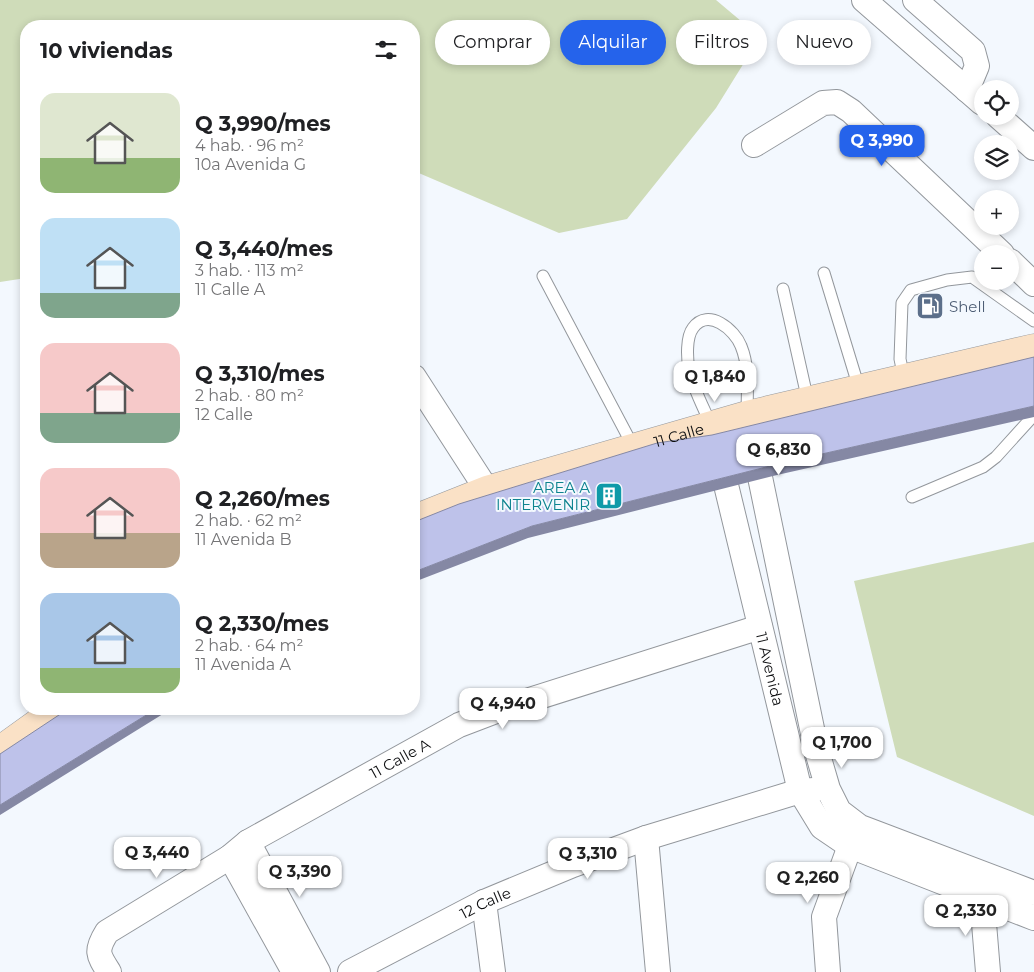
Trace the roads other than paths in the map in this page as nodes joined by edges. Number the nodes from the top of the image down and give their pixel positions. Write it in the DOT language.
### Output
graph roads {
  1 [pos="915,0"];
  2 [pos="870,3"];
  3 [pos="976,80"];
  4 [pos="974,96"];
  5 [pos="1012,125"];
  6 [pos="1030,136"];
  7 [pos="754,145"];
  8 [pos="992,245"];
  9 [pos="1019,270"];
  10 [pos="824,273"];
  11 [pos="543,276"];
  12 [pos="1034,284"];
  13 [pos="783,290"];
  14 [pos="1034,321"];
  15 [pos="1034,348"];
  16 [pos="904,378"];
  17 [pos="420,386"];
  18 [pos="859,388"];
  19 [pos="808,401"];
  20 [pos="1028,408"];
  21 [pos="747,415"];
  22 [pos="712,426"];
  23 [pos="634,448"];
  24 [pos="767,463"];
  25 [pos="715,477"];
  26 [pos="487,490"];
  27 [pos="912,497"];
  28 [pos="420,517"];
  29 [pos="760,627"];
  30 [pos="49,715"];
  31 [pos="0,750"];
  32 [pos="828,789"];
  33 [pos="800,791"];
  34 [pos="646,838"];
  35 [pos="248,842"];
  36 [pos="850,846"];
  37 [pos="230,857"];
  38 [pos="1034,892"];
  39 [pos="982,899"];
  40 [pos="484,902"];
  41 [pos="1034,918"];
  42 [pos="109,972"];
  43 [pos="294,972"];
  44 [pos="318,972"];
  45 [pos="350,972"];
  46 [pos="493,972"];
  47 [pos="658,972"];
  48 [pos="828,972"];
  49 [pos="988,972"];
  1 -- 3 [label="street"];
  2 -- 4 [label="street"];
  5 -- 6 [label="street"];
  7 -- 8 [label="street"];
  9 -- 12 [label="street"];
  10 -- 18 [label="lane"];
  11 -- 23 [label="lane"];
  13 -- 19 [label="lane"];
  14 -- 16 [label="lane"];
  15 -- 16 [label="street, 11 Calle"];
  16 -- 18 [label="street, 11 Calle"];
  17 -- 26 [label="street"];
  18 -- 19 [label="street, 11 Calle"];
  19 -- 21 [label="street, 11 Calle"];
  20 -- 27 [label="lane"];
  21 -- 22 [label="street, 11 Calle"];
  21 -- 22 [label="lane"];
  21 -- 24 [label="street, 11 Avenida"];
  22 -- 23 [label="street, 11 Calle"];
  22 -- 25 [label="street, 11 Avenida"];
  23 -- 26 [label="street, 11 Calle"];
  24 -- 25 [label="street"];
  24 -- 32 [label="street, 11 Avenida"];
  25 -- 29 [label="street, 11 Avenida"];
  26 -- 28 [label="street, 11 Calle"];
  29 -- 33 [label="street, 11 Avenida"];
  29 -- 35 [label="street, 11 Calle A"];
  30 -- 31 [label="street"];
  32 -- 33 [label="street, 12 Calle"];
  32 -- 38 [label="street, 11 Avenida"];
  33 -- 34 [label="street, 12 Calle"];
  33 -- 36 [label="street, 11 Avenida"];
  34 -- 40 [label="street, 12 Calle"];
  34 -- 47 [label="street"];
  35 -- 37 [label="street, 11 Calle A"];
  35 -- 44 [label="street"];
  36 -- 39 [label="street, 11 Avenida"];
  36 -- 48 [label="street"];
  37 -- 42 [label="street, 11 Calle A"];
  37 -- 43 [label="street"];
  39 -- 41 [label="street, 11 Avenida"];
  39 -- 49 [label="street"];
  40 -- 45 [label="street, 12 Calle"];
  40 -- 46 [label="street"];
}
